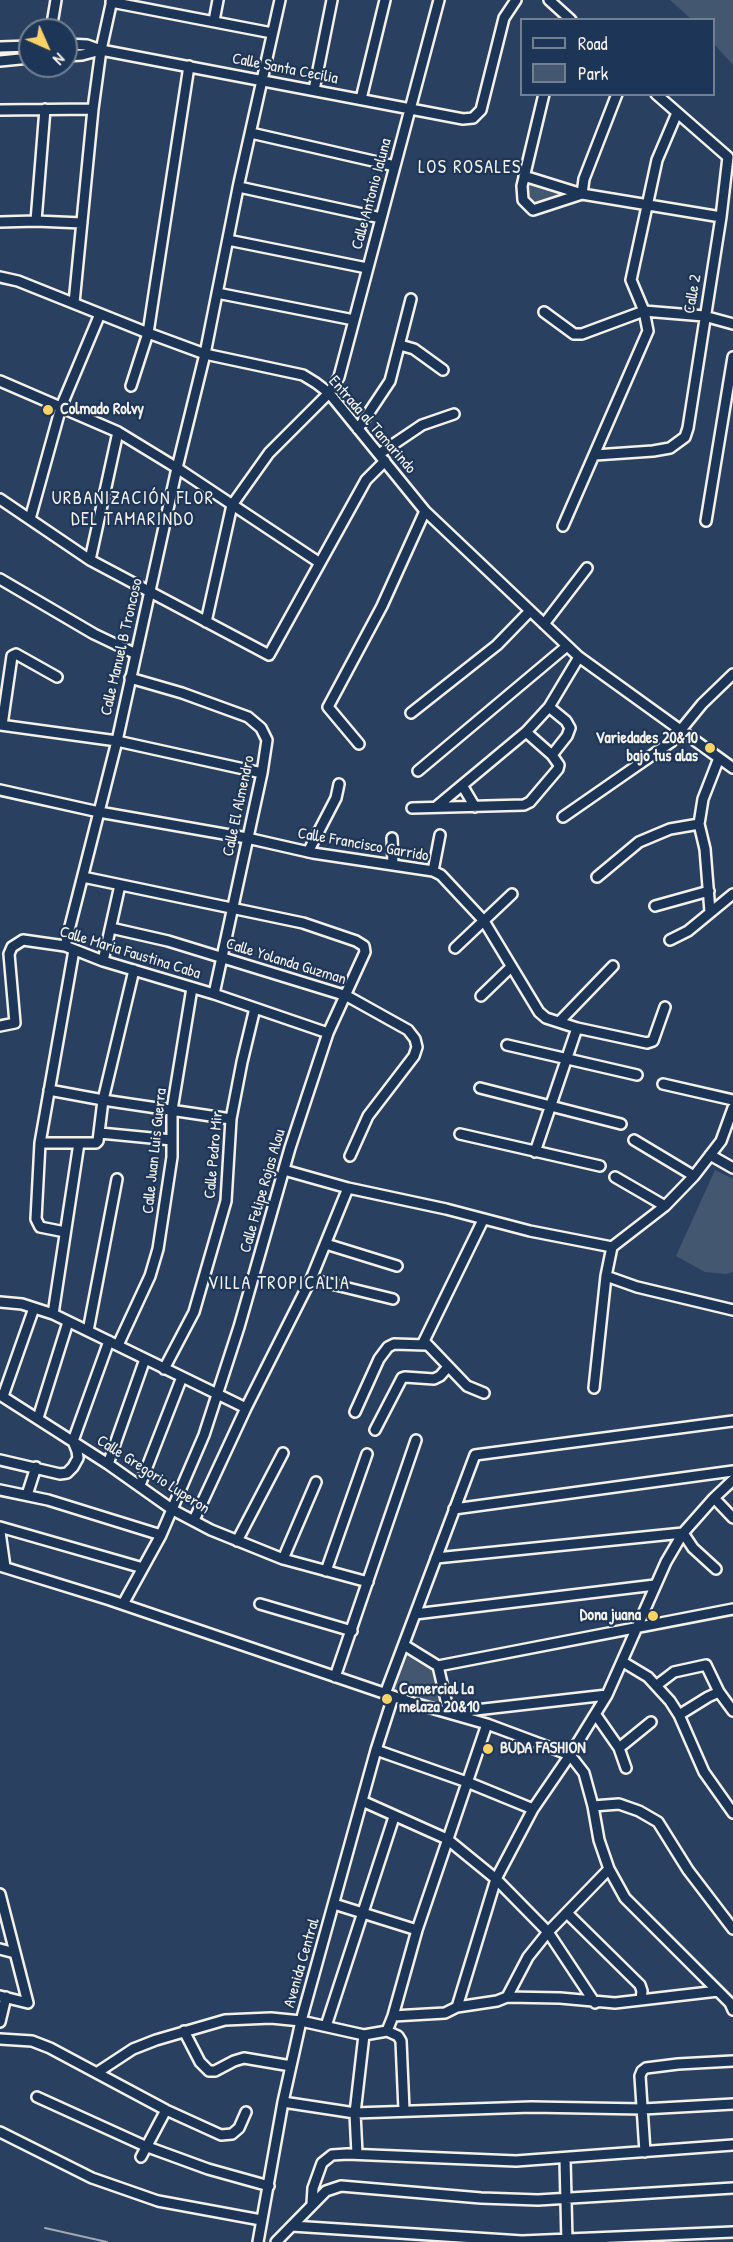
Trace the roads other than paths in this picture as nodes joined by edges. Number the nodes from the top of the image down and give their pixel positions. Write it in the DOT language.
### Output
graph roads {
  1 [pos="57,0"];
  2 [pos="162,0"];
  3 [pos="218,0"];
  4 [pos="280,0"];
  5 [pos="332,0"];
  6 [pos="385,0"];
  7 [pos="439,0"];
  8 [pos="516,0"];
  9 [pos="549,0"];
  10 [pos="111,1"];
  11 [pos="161,11"];
  12 [pos="53,18"];
  13 [pos="569,18"];
  14 [pos="214,21"];
  15 [pos="272,33"];
  16 [pos="78,45"];
  17 [pos="18,47"];
  18 [pos="0,49"];
  19 [pos="101,50"];
  20 [pos="78,55"];
  21 [pos="18,59"];
  22 [pos="0,60"];
  23 [pos="189,66"];
  24 [pos="262,81"];
  25 [pos="314,90"];
  26 [pos="544,96"];
  27 [pos="616,96"];
  28 [pos="658,96"];
  29 [pos="361,99"];
  30 [pos="45,109"];
  31 [pos="93,109"];
  32 [pos="410,109"];
  33 [pos="0,110"];
  34 [pos="678,113"];
  35 [pos="251,133"];
  36 [pos="730,156"];
  37 [pos="395,166"];
  38 [pos="524,176"];
  39 [pos="238,187"];
  40 [pos="582,194"];
  41 [pos="647,205"];
  42 [pos="381,218"];
  43 [pos="721,218"];
  44 [pos="36,221"];
  45 [pos="0,222"];
  46 [pos="82,223"];
  47 [pos="228,240"];
  48 [pos="368,268"];
  49 [pos="0,277"];
  50 [pos="217,292"];
  51 [pos="411,299"];
  52 [pos="74,303"];
  53 [pos="644,311"];
  54 [pos="544,312"];
  55 [pos="100,314"];
  56 [pos="704,316"];
  57 [pos="354,320"];
  58 [pos="733,324"];
  59 [pos="148,333"];
  60 [pos="400,345"];
  61 [pos="205,354"];
  62 [pos="733,357"];
  63 [pos="443,370"];
  64 [pos="0,381"];
  65 [pos="131,386"];
  66 [pos="328,393"];
  67 [pos="61,407"];
  68 [pos="454,414"];
  69 [pos="358,429"];
  70 [pos="118,432"];
  71 [pos="595,455"];
  72 [pos="382,458"];
  73 [pos="177,468"];
  74 [pos="0,499"];
  75 [pos="232,505"];
  76 [pos="425,511"];
  77 [pos="30,519"];
  78 [pos="706,521"];
  79 [pos="563,525"];
  80 [pos="90,560"];
  81 [pos="320,563"];
  82 [pos="587,568"];
  83 [pos="0,579"];
  84 [pos="150,592"];
  85 [pos="530,611"];
  86 [pos="206,622"];
  87 [pos="544,624"];
  88 [pos="567,646"];
  89 [pos="136,654"];
  90 [pos="579,657"];
  91 [pos="733,674"];
  92 [pos="57,677"];
  93 [pos="130,678"];
  94 [pos="549,707"];
  95 [pos="411,713"];
  96 [pos="1,725"];
  97 [pos="680,731"];
  98 [pos="526,732"];
  99 [pos="117,741"];
  100 [pos="359,744"];
  101 [pos="552,755"];
  102 [pos="719,758"];
  103 [pos="733,768"];
  104 [pos="418,771"];
  105 [pos="262,773"];
  106 [pos="339,784"];
  107 [pos="462,785"];
  108 [pos="0,790"];
  109 [pos="436,807"];
  110 [pos="475,807"];
  111 [pos="412,808"];
  112 [pos="99,812"];
  113 [pos="563,817"];
  114 [pos="699,824"];
  115 [pos="440,835"];
  116 [pos="247,838"];
  117 [pos="392,838"];
  118 [pos="308,852"];
  119 [pos="393,866"];
  120 [pos="433,871"];
  121 [pos="82,877"];
  122 [pos="597,877"];
  123 [pos="120,885"];
  124 [pos="709,891"];
  125 [pos="512,894"];
  126 [pos="733,894"];
  127 [pos="655,906"];
  128 [pos="233,909"];
  129 [pos="710,912"];
  130 [pos="483,921"];
  131 [pos="111,928"];
  132 [pos="670,940"];
  133 [pos="70,948"];
  134 [pos="455,948"];
  135 [pos="222,958"];
  136 [pos="103,961"];
  137 [pos="613,966"];
  138 [pos="511,967"];
  139 [pos="134,970"];
  140 [pos="192,988"];
  141 [pos="214,994"];
  142 [pos="346,996"];
  143 [pos="481,996"];
  144 [pos="665,1007"];
  145 [pos="255,1008"];
  146 [pos="559,1022"];
  147 [pos="0,1026"];
  148 [pos="577,1028"];
  149 [pos="328,1033"];
  150 [pos="507,1045"];
  151 [pos="567,1059"];
  152 [pos="637,1075"];
  153 [pos="663,1084"];
  154 [pos="480,1088"];
  155 [pos="49,1090"];
  156 [pos="103,1100"];
  157 [pos="733,1100"];
  158 [pos="550,1106"];
  159 [pos="733,1108"];
  160 [pos="172,1110"];
  161 [pos="231,1119"];
  162 [pos="621,1124"];
  163 [pos="100,1133"];
  164 [pos="460,1134"];
  165 [pos="172,1140"];
  166 [pos="634,1140"];
  167 [pos="40,1143"];
  168 [pos="79,1143"];
  169 [pos="535,1152"];
  170 [pos="710,1155"];
  171 [pos="350,1156"];
  172 [pos="600,1166"];
  173 [pos="733,1168"];
  174 [pos="284,1170"];
  175 [pos="694,1176"];
  176 [pos="615,1177"];
  177 [pos="117,1179"];
  178 [pos="348,1188"];
  179 [pos="665,1206"];
  180 [pos="483,1220"];
  181 [pos="65,1232"];
  182 [pos="326,1244"];
  183 [pos="612,1247"];
  184 [pos="397,1266"];
  185 [pos="606,1276"];
  186 [pos="310,1279"];
  187 [pos="393,1299"];
  188 [pos="0,1302"];
  189 [pos="34,1308"];
  190 [pos="733,1310"];
  191 [pos="53,1314"];
  192 [pos="68,1322"];
  193 [pos="88,1331"];
  194 [pos="109,1341"];
  195 [pos="426,1345"];
  196 [pos="118,1346"];
  197 [pos="145,1359"];
  198 [pos="448,1367"];
  199 [pos="164,1369"];
  200 [pos="182,1377"];
  201 [pos="594,1388"];
  202 [pos="484,1393"];
  203 [pos="218,1395"];
  204 [pos="2,1396"];
  205 [pos="246,1408"];
  206 [pos="355,1412"];
  207 [pos="38,1418"];
  208 [pos="733,1420"];
  209 [pos="375,1430"];
  210 [pos="416,1440"];
  211 [pos="73,1441"];
  212 [pos="283,1453"];
  213 [pos="367,1454"];
  214 [pos="0,1460"];
  215 [pos="108,1464"];
  216 [pos="36,1467"];
  217 [pos="733,1471"];
  218 [pos="733,1480"];
  219 [pos="316,1482"];
  220 [pos="140,1485"];
  221 [pos="0,1490"];
  222 [pos="27,1495"];
  223 [pos="714,1498"];
  224 [pos="454,1509"];
  225 [pos="173,1510"];
  226 [pos="733,1518"];
  227 [pos="194,1520"];
  228 [pos="0,1527"];
  229 [pos="0,1532"];
  230 [pos="683,1533"];
  231 [pos="161,1535"];
  232 [pos="237,1541"];
  233 [pos="436,1558"];
  234 [pos="283,1559"];
  235 [pos="3,1567"];
  236 [pos="144,1568"];
  237 [pos="716,1569"];
  238 [pos="326,1571"];
  239 [pos="368,1582"];
  240 [pos="656,1585"];
  241 [pos="123,1604"];
  242 [pos="260,1604"];
  243 [pos="733,1609"];
  244 [pos="415,1614"];
  245 [pos="635,1629"];
  246 [pos="352,1631"];
  247 [pos="404,1645"];
  248 [pos="623,1662"];
  249 [pos="438,1666"];
  250 [pos="335,1677"];
  251 [pos="657,1685"];
  252 [pos="719,1692"];
  253 [pos="389,1695"];
  254 [pos="608,1695"];
  255 [pos="733,1711"];
  256 [pos="449,1713"];
  257 [pos="596,1715"];
  258 [pos="679,1715"];
  259 [pos="651,1722"];
  260 [pos="487,1724"];
  261 [pos="619,1748"];
  262 [pos="376,1750"];
  263 [pos="570,1755"];
  264 [pos="626,1768"];
  265 [pos="467,1782"];
  266 [pos="362,1802"];
  267 [pos="593,1806"];
  268 [pos="533,1809"];
  269 [pos="733,1813"];
  270 [pos="394,1816"];
  271 [pos="447,1839"];
  272 [pos="609,1869"];
  273 [pos="496,1879"];
  274 [pos="1,1898"];
  275 [pos="334,1904"];
  276 [pos="363,1912"];
  277 [pos="567,1913"];
  278 [pos="733,1929"];
  279 [pos="417,1930"];
  280 [pos="548,1932"];
  281 [pos="0,1949"];
  282 [pos="15,1953"];
  283 [pos="718,1991"];
  284 [pos="3,1996"];
  285 [pos="507,1997"];
  286 [pos="641,2000"];
  287 [pos="595,2003"];
  288 [pos="457,2007"];
  289 [pos="733,2010"];
  290 [pos="393,2016"];
  291 [pos="301,2021"];
  292 [pos="0,2022"];
  293 [pos="326,2026"];
  294 [pos="184,2031"];
  295 [pos="387,2031"];
  296 [pos="364,2035"];
  297 [pos="0,2039"];
  298 [pos="733,2061"];
  299 [pos="291,2066"];
  300 [pos="98,2072"];
  301 [pos="37,2097"];
  302 [pos="283,2102"];
  303 [pos="733,2103"];
  304 [pos="643,2109"];
  305 [pos="166,2110"];
  306 [pos="404,2110"];
  307 [pos="246,2112"];
  308 [pos="355,2113"];
  309 [pos="0,2132"];
  310 [pos="145,2145"];
  311 [pos="733,2145"];
  312 [pos="645,2152"];
  313 [pos="357,2154"];
  314 [pos="141,2157"];
  315 [pos="564,2159"];
  316 [pos="269,2186"];
  317 [pos="733,2188"];
  318 [pos="565,2200"];
  319 [pos="312,2204"];
  320 [pos="261,2220"];
  321 [pos="292,2226"];
  322 [pos="733,2232"];
  323 [pos="567,2241"];
  324 [pos="258,2242"];
  325 [pos="276,2242"];
  1 -- 12 [label="street"];
  2 -- 11 [label="street"];
  3 -- 14 [label="street"];
  4 -- 15 [label="street, Calle Manuel B Troncoso"];
  5 -- 25 [label="street"];
  6 -- 29 [label="street"];
  7 -- 32 [label="street, Calle Antonio Ialuna"];
  8 -- 32 [label="street, Calle Santa Cecilia"];
  9 -- 13 [label="street"];
  10 -- 11 [label="street"];
  10 -- 19 [label="street"];
  11 -- 14 [label="street"];
  14 -- 15 [label="street"];
  15 -- 24 [label="street, Calle Manuel B Troncoso"];
  16 -- 19 [label="street, Calle Santa Cecilia"];
  17 -- 18 [label="street"];
  19 -- 20 [label="street, Calle Santa Cecilia"];
  19 -- 23 [label="street, Calle Santa Cecilia"];
  19 -- 31 [label="street"];
  21 -- 22 [label="street"];
  23 -- 24 [label="street, Calle Santa Cecilia"];
  23 -- 59 [label="street"];
  24 -- 25 [label="street, Calle Santa Cecilia"];
  24 -- 35 [label="street, Calle Manuel B Troncoso"];
  25 -- 29 [label="street, Calle Santa Cecilia"];
  26 -- 38 [label="street"];
  27 -- 40 [label="street"];
  28 -- 34 [label="street, Calle 2"];
  29 -- 32 [label="street, Calle Santa Cecilia"];
  30 -- 31 [label="street"];
  30 -- 33 [label="street"];
  30 -- 44 [label="street"];
  31 -- 46 [label="street"];
  32 -- 37 [label="street, Calle Antonio Ialuna"];
  34 -- 36 [label="street, Calle 2"];
  34 -- 41 [label="street"];
  35 -- 37 [label="street"];
  35 -- 39 [label="street, Calle Manuel B Troncoso"];
  36 -- 43 [label="street, Calle 2"];
  37 -- 42 [label="street, Calle Antonio Ialuna"];
  38 -- 40 [label="street"];
  38 -- 40 [label="street"];
  39 -- 42 [label="street"];
  39 -- 47 [label="street, Calle Manuel B Troncoso"];
  40 -- 41 [label="street"];
  41 -- 43 [label="street"];
  41 -- 53 [label="street"];
  42 -- 48 [label="street, Calle Antonio Ialuna"];
  43 -- 56 [label="street, Calle 2"];
  44 -- 45 [label="street"];
  44 -- 46 [label="street"];
  46 -- 52 [label="street"];
  47 -- 48 [label="street"];
  47 -- 50 [label="street, Calle Manuel B Troncoso"];
  48 -- 57 [label="street, Calle Antonio Ialuna"];
  49 -- 52 [label="street, Entrada al Tamarindo"];
  50 -- 57 [label="street"];
  50 -- 61 [label="street, Calle Manuel B Troncoso"];
  51 -- 60 [label="street"];
  52 -- 55 [label="street, Entrada al Tamarindo"];
  53 -- 54 [label="street"];
  53 -- 56 [label="street"];
  53 -- 71 [label="street"];
  55 -- 59 [label="street, Entrada al Tamarindo"];
  55 -- 67 [label="street"];
  56 -- 58 [label="street"];
  56 -- 71 [label="street, Calle 2"];
  57 -- 66 [label="street, Calle Antonio Ialuna"];
  59 -- 61 [label="street, Entrada al Tamarindo"];
  59 -- 65 [label="street"];
  60 -- 63 [label="street"];
  60 -- 69 [label="street"];
  61 -- 66 [label="street, Entrada al Tamarindo"];
  61 -- 73 [label="street, Calle Manuel B Troncoso"];
  62 -- 78 [label="street"];
  64 -- 67 [label="street"];
  66 -- 69 [label="street, Entrada al Tamarindo"];
  66 -- 75 [label="street, Calle Antonio Ialuna"];
  67 -- 70 [label="street"];
  67 -- 77 [label="street"];
  68 -- 72 [label="street"];
  69 -- 72 [label="street, Entrada al Tamarindo"];
  70 -- 73 [label="street"];
  70 -- 80 [label="street"];
  71 -- 79 [label="street"];
  72 -- 76 [label="street, Entrada al Tamarindo"];
  72 -- 81 [label="street"];
  73 -- 75 [label="street"];
  73 -- 84 [label="street, Calle Manuel B Troncoso"];
  74 -- 77 [label="street"];
  75 -- 81 [label="street"];
  75 -- 86 [label="street"];
  76 -- 85 [label="street, Entrada al Tamarindo"];
  76 -- 100 [label="street"];
  77 -- 80 [label="street"];
  80 -- 84 [label="street"];
  81 -- 86 [label="street"];
  82 -- 87 [label="street"];
  83 -- 89 [label="street"];
  84 -- 86 [label="street"];
  84 -- 89 [label="street, Calle Manuel B Troncoso"];
  85 -- 87 [label="street, Entrada al Tamarindo"];
  85 -- 95 [label="street"];
  87 -- 88 [label="street, Entrada al Tamarindo"];
  88 -- 90 [label="street, Entrada al Tamarindo"];
  88 -- 104 [label="street"];
  89 -- 93 [label="street, Calle Manuel B Troncoso"];
  90 -- 94 [label="street"];
  90 -- 97 [label="street, Entrada al Tamarindo"];
  91 -- 97 [label="street"];
  92 -- 96 [label="street"];
  93 -- 99 [label="street, Calle Manuel B Troncoso"];
  93 -- 105 [label="street, Calle El Almendro"];
  94 -- 98 [label="street"];
  94 -- 101 [label="street"];
  96 -- 99 [label="street"];
  97 -- 102 [label="street, Entrada al Tamarindo"];
  97 -- 113 [label="street"];
  98 -- 101 [label="street"];
  98 -- 107 [label="street"];
  99 -- 105 [label="street"];
  99 -- 112 [label="street, Calle Manuel B Troncoso"];
  101 -- 110 [label="street"];
  102 -- 103 [label="street, Entrada al Tamarindo"];
  102 -- 114 [label="street"];
  105 -- 116 [label="street, Calle El Almendro"];
  106 -- 118 [label="street"];
  107 -- 109 [label="street"];
  107 -- 110 [label="street"];
  108 -- 112 [label="street, Calle Francisco Garrido"];
  109 -- 110 [label="street"];
  109 -- 111 [label="street"];
  112 -- 116 [label="street, Calle Francisco Garrido"];
  112 -- 121 [label="street, Calle Manuel B Troncoso"];
  114 -- 122 [label="street"];
  114 -- 124 [label="street"];
  115 -- 120 [label="street"];
  116 -- 118 [label="street, Calle Francisco Garrido"];
  116 -- 128 [label="street, Calle El Almendro"];
  117 -- 119 [label="street"];
  118 -- 119 [label="street, Calle Francisco Garrido"];
  119 -- 120 [label="street, Calle Francisco Garrido"];
  120 -- 130 [label="street, Calle Francisco Garrido"];
  121 -- 123 [label="street"];
  121 -- 133 [label="street, Calle Manuel B Troncoso"];
  123 -- 128 [label="street"];
  123 -- 131 [label="street"];
  124 -- 127 [label="street"];
  124 -- 129 [label="street"];
  125 -- 130 [label="street"];
  126 -- 129 [label="street"];
  128 -- 135 [label="street, Calle El Almendro"];
  128 -- 142 [label="street, Calle Felipe Rojas Alou"];
  129 -- 132 [label="street"];
  130 -- 134 [label="street"];
  130 -- 138 [label="street, Calle Francisco Garrido"];
  131 -- 135 [label="street, Calle Yolanda Guzman"];
  131 -- 136 [label="street"];
  133 -- 136 [label="street, Calle Maria Faustina Caba"];
  133 -- 147 [label="street, Calle Maria Faustina Caba"];
  133 -- 155 [label="street, Calle Manuel B Troncoso"];
  135 -- 141 [label="street, Calle El Almendro"];
  135 -- 142 [label="street, Calle Yolanda Guzman"];
  136 -- 139 [label="street, Calle Maria Faustina Caba"];
  137 -- 146 [label="street"];
  138 -- 143 [label="street"];
  138 -- 146 [label="street, Calle Francisco Garrido"];
  139 -- 140 [label="street, Calle Maria Faustina Caba"];
  139 -- 156 [label="street"];
  140 -- 141 [label="street, Calle Maria Faustina Caba"];
  140 -- 160 [label="street, Calle Juan Luis Guerra"];
  141 -- 145 [label="street, Calle Maria Faustina Caba"];
  142 -- 149 [label="street, Calle Felipe Rojas Alou"];
  142 -- 171 [label="street, Calle Yolanda Guzman"];
  144 -- 148 [label="street, Calle Francisco Garrido"];
  145 -- 149 [label="street, Calle Maria Faustina Caba"];
  145 -- 161 [label="street, Calle Pedro Mir"];
  146 -- 148 [label="street, Calle Francisco Garrido"];
  148 -- 151 [label="street"];
  149 -- 174 [label="street, Calle Felipe Rojas Alou"];
  150 -- 151 [label="street"];
  151 -- 152 [label="street"];
  151 -- 158 [label="street"];
  153 -- 157 [label="street"];
  154 -- 158 [label="street"];
  155 -- 156 [label="street"];
  155 -- 167 [label="street, Calle Manuel B Troncoso"];
  156 -- 160 [label="street"];
  156 -- 163 [label="street"];
  158 -- 162 [label="street"];
  158 -- 169 [label="street"];
  159 -- 170 [label="street"];
  160 -- 161 [label="street"];
  160 -- 165 [label="street, Calle Juan Luis Guerra"];
  161 -- 199 [label="street, Calle Pedro Mir"];
  163 -- 165 [label="street"];
  163 -- 168 [label="street"];
  164 -- 169 [label="street"];
  165 -- 196 [label="street, Calle Juan Luis Guerra"];
  166 -- 175 [label="street"];
  167 -- 168 [label="street"];
  167 -- 181 [label="street, Calle Manuel B Troncoso"];
  168 -- 181 [label="street"];
  169 -- 172 [label="street"];
  170 -- 173 [label="street"];
  170 -- 175 [label="street"];
  174 -- 178 [label="street"];
  174 -- 203 [label="street, Calle Felipe Rojas Alou"];
  175 -- 179 [label="street"];
  176 -- 179 [label="street"];
  177 -- 193 [label="street"];
  178 -- 180 [label="street"];
  178 -- 182 [label="street"];
  179 -- 183 [label="street"];
  180 -- 183 [label="street"];
  180 -- 195 [label="street"];
  181 -- 191 [label="street"];
  182 -- 184 [label="street"];
  182 -- 186 [label="street"];
  183 -- 185 [label="street"];
  185 -- 190 [label="street"];
  185 -- 201 [label="street"];
  186 -- 187 [label="street"];
  186 -- 205 [label="street"];
  188 -- 189 [label="street"];
  189 -- 191 [label="street"];
  189 -- 204 [label="street"];
  191 -- 192 [label="street"];
  192 -- 193 [label="street"];
  192 -- 207 [label="street"];
  193 -- 194 [label="street"];
  194 -- 196 [label="street"];
  194 -- 211 [label="street"];
  195 -- 198 [label="street"];
  195 -- 206 [label="street"];
  196 -- 197 [label="street"];
  197 -- 199 [label="street"];
  197 -- 215 [label="street"];
  198 -- 202 [label="street"];
  198 -- 209 [label="street"];
  199 -- 200 [label="street"];
  200 -- 203 [label="street"];
  200 -- 220 [label="street"];
  203 -- 205 [label="street"];
  203 -- 225 [label="street, Calle Felipe Rojas Alou"];
  204 -- 207 [label="street, Calle Gregorio Luperon"];
  205 -- 227 [label="street"];
  207 -- 211 [label="street, Calle Gregorio Luperon"];
  208 -- 224 [label="street, Avenida Central"];
  210 -- 239 [label="street"];
  211 -- 215 [label="street, Calle Gregorio Luperon"];
  211 -- 216 [label="street"];
  212 -- 232 [label="street"];
  213 -- 238 [label="street"];
  214 -- 216 [label="street"];
  215 -- 220 [label="street, Calle Gregorio Luperon"];
  216 -- 222 [label="street"];
  217 -- 224 [label="street"];
  218 -- 223 [label="street"];
  219 -- 234 [label="street"];
  220 -- 225 [label="street, Calle Gregorio Luperon"];
  221 -- 222 [label="street"];
  222 -- 231 [label="street"];
  223 -- 226 [label="street"];
  223 -- 230 [label="street"];
  224 -- 233 [label="street, Avenida Central"];
  225 -- 227 [label="street, Calle Gregorio Luperon"];
  225 -- 231 [label="street, Calle Felipe Rojas Alou"];
  227 -- 232 [label="street, Calle Gregorio Luperon"];
  228 -- 236 [label="street"];
  229 -- 235 [label="street"];
  230 -- 233 [label="street"];
  230 -- 237 [label="street"];
  230 -- 240 [label="street"];
  231 -- 236 [label="street, Calle Felipe Rojas Alou"];
  232 -- 234 [label="street, Calle Gregorio Luperon"];
  233 -- 244 [label="street, Avenida Central"];
  234 -- 238 [label="street, Calle Gregorio Luperon"];
  235 -- 241 [label="street"];
  236 -- 241 [label="street, Calle Felipe Rojas Alou"];
  238 -- 239 [label="street, Calle Gregorio Luperon"];
  239 -- 246 [label="street"];
  240 -- 244 [label="street"];
  240 -- 245 [label="street"];
  241 -- 250 [label="street"];
  242 -- 246 [label="street"];
  243 -- 245 [label="street"];
  244 -- 247 [label="street, Avenida Central"];
  245 -- 248 [label="street"];
  245 -- 249 [label="street"];
  246 -- 250 [label="street"];
  247 -- 249 [label="street"];
  247 -- 253 [label="street, Avenida Central"];
  248 -- 251 [label="street"];
  248 -- 254 [label="street"];
  249 -- 256 [label="street"];
  250 -- 253 [label="street"];
  251 -- 252 [label="street"];
  251 -- 258 [label="street"];
  252 -- 255 [label="street"];
  252 -- 258 [label="street"];
  253 -- 256 [label="street"];
  253 -- 262 [label="street, Avenida Central"];
  254 -- 256 [label="street"];
  254 -- 257 [label="street"];
  256 -- 260 [label="street"];
  257 -- 261 [label="street"];
  257 -- 263 [label="street"];
  258 -- 269 [label="street"];
  259 -- 261 [label="street"];
  260 -- 263 [label="street"];
  260 -- 265 [label="street"];
  261 -- 264 [label="street"];
  262 -- 265 [label="street"];
  262 -- 266 [label="street, Avenida Central"];
  263 -- 267 [label="street"];
  263 -- 268 [label="street"];
  265 -- 268 [label="street"];
  265 -- 271 [label="street"];
  266 -- 270 [label="street"];
  266 -- 275 [label="street, Avenida Central"];
  267 -- 272 [label="street"];
  267 -- 278 [label="street"];
  268 -- 273 [label="street"];
  270 -- 271 [label="street"];
  270 -- 276 [label="street"];
  271 -- 273 [label="street"];
  271 -- 279 [label="street"];
  272 -- 277 [label="street"];
  272 -- 283 [label="street"];
  273 -- 280 [label="street"];
  273 -- 288 [label="street"];
  274 -- 282 [label="street"];
  275 -- 276 [label="street"];
  275 -- 291 [label="street, Avenida Central"];
  276 -- 279 [label="street"];
  276 -- 293 [label="street"];
  277 -- 280 [label="street"];
  277 -- 286 [label="street"];
  279 -- 290 [label="street"];
  280 -- 285 [label="street"];
  280 -- 287 [label="street"];
  281 -- 282 [label="street"];
  282 -- 284 [label="street"];
  283 -- 286 [label="street"];
  283 -- 289 [label="street"];
  284 -- 292 [label="street"];
  285 -- 287 [label="street"];
  285 -- 288 [label="street"];
  286 -- 287 [label="street"];
  288 -- 290 [label="street"];
  290 -- 295 [label="street"];
  291 -- 293 [label="street"];
  291 -- 294 [label="street"];
  291 -- 299 [label="street, Avenida Central"];
  293 -- 296 [label="street"];
  294 -- 299 [label="street"];
  294 -- 300 [label="street"];
  295 -- 296 [label="street"];
  295 -- 306 [label="street"];
  296 -- 308 [label="street"];
  297 -- 300 [label="street"];
  298 -- 304 [label="street"];
  299 -- 302 [label="street, Avenida Central"];
  300 -- 305 [label="street"];
  301 -- 310 [label="street"];
  302 -- 308 [label="street"];
  302 -- 316 [label="street, Avenida Central"];
  303 -- 304 [label="street"];
  304 -- 306 [label="street"];
  304 -- 312 [label="street"];
  305 -- 307 [label="street"];
  305 -- 310 [label="street"];
  306 -- 308 [label="street"];
  308 -- 313 [label="street"];
  309 -- 320 [label="street"];
  310 -- 314 [label="street"];
  310 -- 316 [label="street"];
  311 -- 312 [label="street"];
  312 -- 315 [label="street"];
  313 -- 315 [label="street"];
  313 -- 319 [label="street"];
  315 -- 318 [label="street"];
  316 -- 320 [label="street, Avenida Central"];
  317 -- 318 [label="street"];
  318 -- 319 [label="street"];
  318 -- 323 [label="street"];
  319 -- 321 [label="street"];
  320 -- 324 [label="street, Avenida Central"];
  321 -- 323 [label="street"];
  321 -- 325 [label="street"];
  322 -- 323 [label="street"];
}
